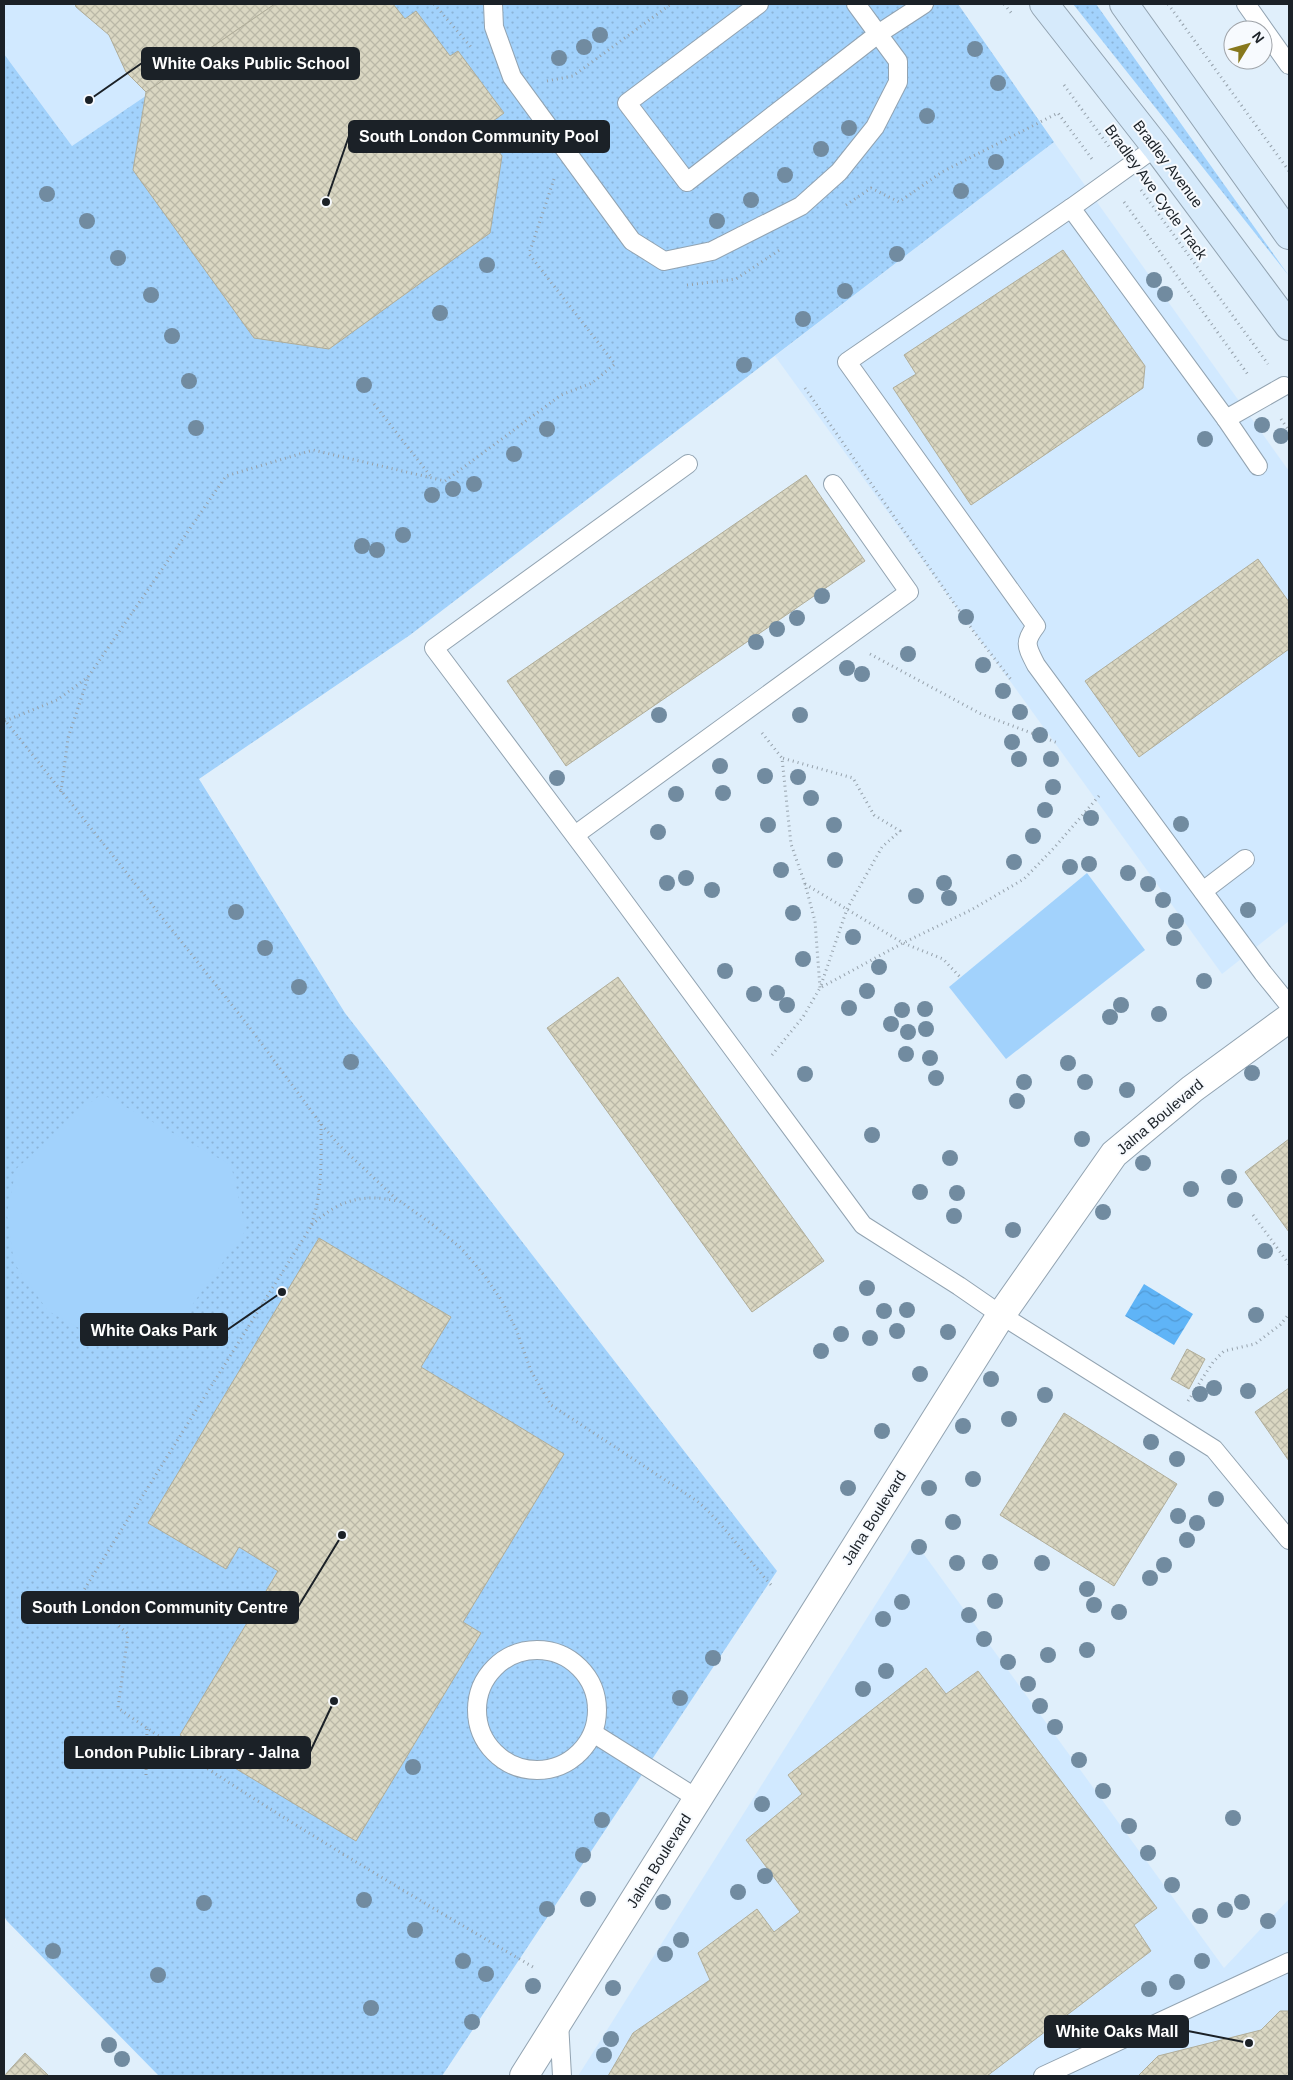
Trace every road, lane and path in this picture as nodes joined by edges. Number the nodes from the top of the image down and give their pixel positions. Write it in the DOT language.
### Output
graph roads {
  1 [pos="434,4"];
  2 [pos="493,4"];
  3 [pos="671,4"];
  4 [pos="759,4"];
  5 [pos="856,4"];
  6 [pos="924,4"];
  7 [pos="1004,4"];
  8 [pos="1044,4"];
  9 [pos="1124,4"];
  10 [pos="1168,4"];
  11 [pos="1246,4"];
  12 [pos="1016,20"];
  13 [pos="878,34"];
  14 [pos="1287,58"];
  15 [pos="512,77"];
  16 [pos="1062,83"];
  17 [pos="1156,146"];
  18 [pos="1126,170"];
  19 [pos="1289,171"];
  20 [pos="555,175"];
  21 [pos="1109,182"];
  22 [pos="1071,208"];
  23 [pos="839,209"];
  24 [pos="1289,235"];
  25 [pos="784,247"];
  26 [pos="682,284"];
  27 [pos="1289,326"];
  28 [pos="1284,386"];
  29 [pos="805,388"];
  30 [pos="1264,397"];
  31 [pos="374,404"];
  32 [pos="1226,419"];
  33 [pos="688,464"];
  34 [pos="1258,466"];
  35 [pos="433,479"];
  36 [pos="833,484"];
  37 [pos="843,640"];
  38 [pos="88,677"];
  39 [pos="1014,684"];
  40 [pos="4,720"];
  41 [pos="1054,736"];
  42 [pos="1094,788"];
  43 [pos="61,792"];
  44 [pos="575,835"];
  45 [pos="1245,860"];
  46 [pos="804,884"];
  47 [pos="1203,891"];
  48 [pos="847,909"];
  49 [pos="903,943"];
  50 [pos="960,978"];
  51 [pos="820,988"];
  52 [pos="1289,1005"];
  53 [pos="1289,1018"];
  54 [pos="768,1060"];
  55 [pos="321,1124"];
  56 [pos="400,1201"];
  57 [pos="1253,1214"];
  58 [pos="310,1228"];
  59 [pos="1289,1264"];
  60 [pos="1289,1314"];
  61 [pos="1001,1316"];
  62 [pos="1188,1401"];
  63 [pos="1289,1540"];
  64 [pos="772,1586"];
  65 [pos="146,1728"];
  66 [pos="593,1733"];
  67 [pos="146,1775"];
  68 [pos="698,1799"];
  69 [pos="1289,1962"];
  70 [pos="533,1967"];
  71 [pos="559,2020"];
  72 [pos="524,2076"];
  73 [pos="562,2076"];
  74 [pos="1043,2076"];
  1 -- 15 [label="path"];
  2 -- 15 [label="lane"];
  3 -- 15 [label="path"];
  4 -- 13 [label="lane"];
  5 -- 13 [label="lane"];
  6 -- 13 [label="lane"];
  7 -- 12 [label="path"];
  8 -- 17 [label="main road, Bradley Avenue"];
  9 -- 24 [label="main road"];
  10 -- 19 [label="path"];
  11 -- 14 [label="lane"];
  13 -- 15 [label="lane"];
  16 -- 18 [label="path, Bradley Ave Cycle Track"];
  17 -- 18 [label="lane"];
  17 -- 27 [label="main road, Bradley Avenue"];
  18 -- 21 [label="lane"];
  18 -- 28 [label="path, Bradley Ave Cycle Track"];
  20 -- 35 [label="path"];
  21 -- 22 [label="lane"];
  21 -- 23 [label="path"];
  21 -- 30 [label="path"];
  22 -- 32 [label="lane"];
  22 -- 47 [label="lane"];
  25 -- 26 [label="path"];
  28 -- 30 [label="lane"];
  29 -- 39 [label="path"];
  30 -- 32 [label="lane"];
  31 -- 35 [label="path"];
  32 -- 34 [label="lane"];
  33 -- 44 [label="lane"];
  35 -- 38 [label="path"];
  36 -- 37 [label="lane"];
  37 -- 41 [label="path"];
  37 -- 44 [label="lane"];
  38 -- 40 [label="path"];
  38 -- 43 [label="path"];
  40 -- 43 [label="path"];
  42 -- 49 [label="path"];
  43 -- 55 [label="path"];
  44 -- 61 [label="lane"];
  45 -- 47 [label="lane"];
  46 -- 48 [label="path"];
  46 -- 48 [label="path"];
  46 -- 51 [label="path"];
  47 -- 52 [label="lane"];
  48 -- 49 [label="path"];
  48 -- 51 [label="path"];
  49 -- 50 [label="path"];
  49 -- 51 [label="path"];
  51 -- 54 [label="path"];
  53 -- 61 [label="street, Jalna Boulevard"];
  55 -- 56 [label="path"];
  55 -- 58 [label="path"];
  56 -- 58 [label="path"];
  56 -- 64 [label="path"];
  57 -- 59 [label="path"];
  58 -- 65 [label="path"];
  60 -- 62 [label="path"];
  61 -- 63 [label="lane"];
  61 -- 68 [label="street, Jalna Boulevard"];
  65 -- 67 [label="path"];
  65 -- 70 [label="path"];
  66 -- 66 [label="lane"];
  66 -- 68 [label="lane"];
  68 -- 71 [label="street, Jalna Boulevard"];
  69 -- 74 [label="lane"];
  71 -- 72 [label="street, Jalna Boulevard"];
  71 -- 73 [label="lane"];
}
